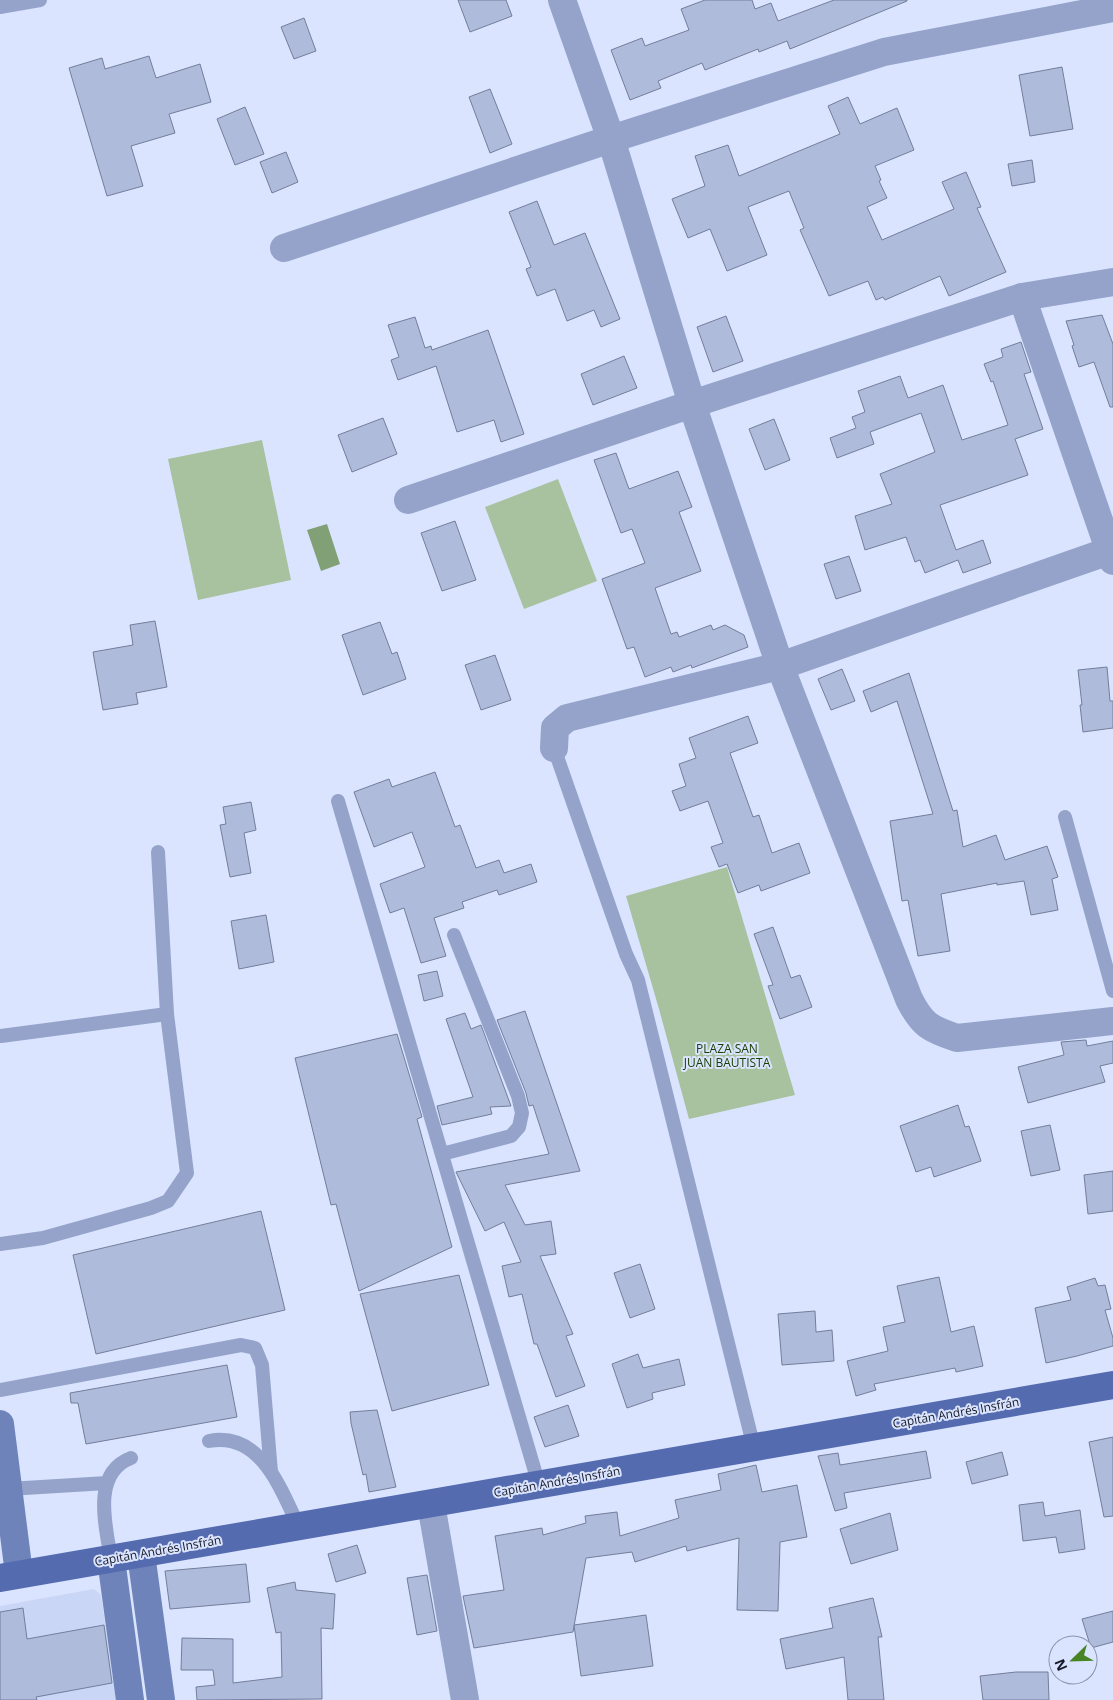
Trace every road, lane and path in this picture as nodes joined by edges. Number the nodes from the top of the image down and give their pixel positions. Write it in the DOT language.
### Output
graph roads {
  1 [pos="40,0"];
  2 [pos="562,0"];
  3 [pos="0,7"];
  4 [pos="1113,8"];
  5 [pos="611,139"];
  6 [pos="284,248"];
  7 [pos="1113,282"];
  8 [pos="1022,297"];
  9 [pos="692,404"];
  10 [pos="408,500"];
  11 [pos="1111,556"];
  12 [pos="780,666"];
  13 [pos="554,748"];
  14 [pos="338,801"];
  15 [pos="1066,817"];
  16 [pos="158,852"];
  17 [pos="454,935"];
  18 [pos="1113,991"];
  19 [pos="167,1014"];
  20 [pos="1113,1021"];
  21 [pos="2,1036"];
  22 [pos="442,1154"];
  23 [pos="0,1244"];
  24 [pos="1113,1385"];
  25 [pos="0,1390"];
  26 [pos="0,1424"];
  27 [pos="209,1441"];
  28 [pos="754,1448"];
  29 [pos="131,1458"];
  30 [pos="271,1472"];
  31 [pos="107,1483"];
  32 [pos="539,1485"];
  33 [pos="8,1489"];
  34 [pos="431,1504"];
  35 [pos="299,1527"];
  36 [pos="141,1554"];
  37 [pos="111,1560"];
  38 [pos="10,1576"];
  39 [pos="130,1700"];
  40 [pos="161,1700"];
  41 [pos="465,1700"];
  1 -- 3 [label="lane"];
  2 -- 5 [label="street"];
  4 -- 5 [label="street"];
  5 -- 6 [label="street"];
  5 -- 9 [label="street"];
  7 -- 8 [label="street"];
  8 -- 9 [label="street"];
  8 -- 11 [label="street"];
  9 -- 10 [label="street"];
  9 -- 12 [label="street"];
  11 -- 12 [label="street"];
  12 -- 13 [label="street"];
  12 -- 20 [label="street"];
  13 -- 28 [label="lane"];
  14 -- 22 [label="lane"];
  15 -- 18 [label="lane"];
  16 -- 19 [label="lane"];
  17 -- 22 [label="lane"];
  19 -- 21 [label="lane"];
  19 -- 23 [label="lane"];
  22 -- 32 [label="lane"];
  24 -- 28 [label="main road, Capitán Andrés Insfrán"];
  25 -- 30 [label="lane"];
  26 -- 33 [label="main road"];
  27 -- 30 [label="lane"];
  28 -- 32 [label="main road, Capitán Andrés Insfrán"];
  29 -- 31 [label="lane"];
  30 -- 35 [label="lane"];
  31 -- 33 [label="lane"];
  31 -- 37 [label="lane"];
  32 -- 34 [label="main road, Capitán Andrés Insfrán"];
  33 -- 38 [label="main road"];
  34 -- 35 [label="main road, Capitán Andrés Insfrán"];
  34 -- 41 [label="street"];
  35 -- 36 [label="main road, Capitán Andrés Insfrán"];
  36 -- 37 [label="main road, Capitán Andrés Insfrán"];
  36 -- 40 [label="main road"];
  37 -- 38 [label="main road, Capitán Andrés Insfrán"];
  37 -- 39 [label="main road"];
}
